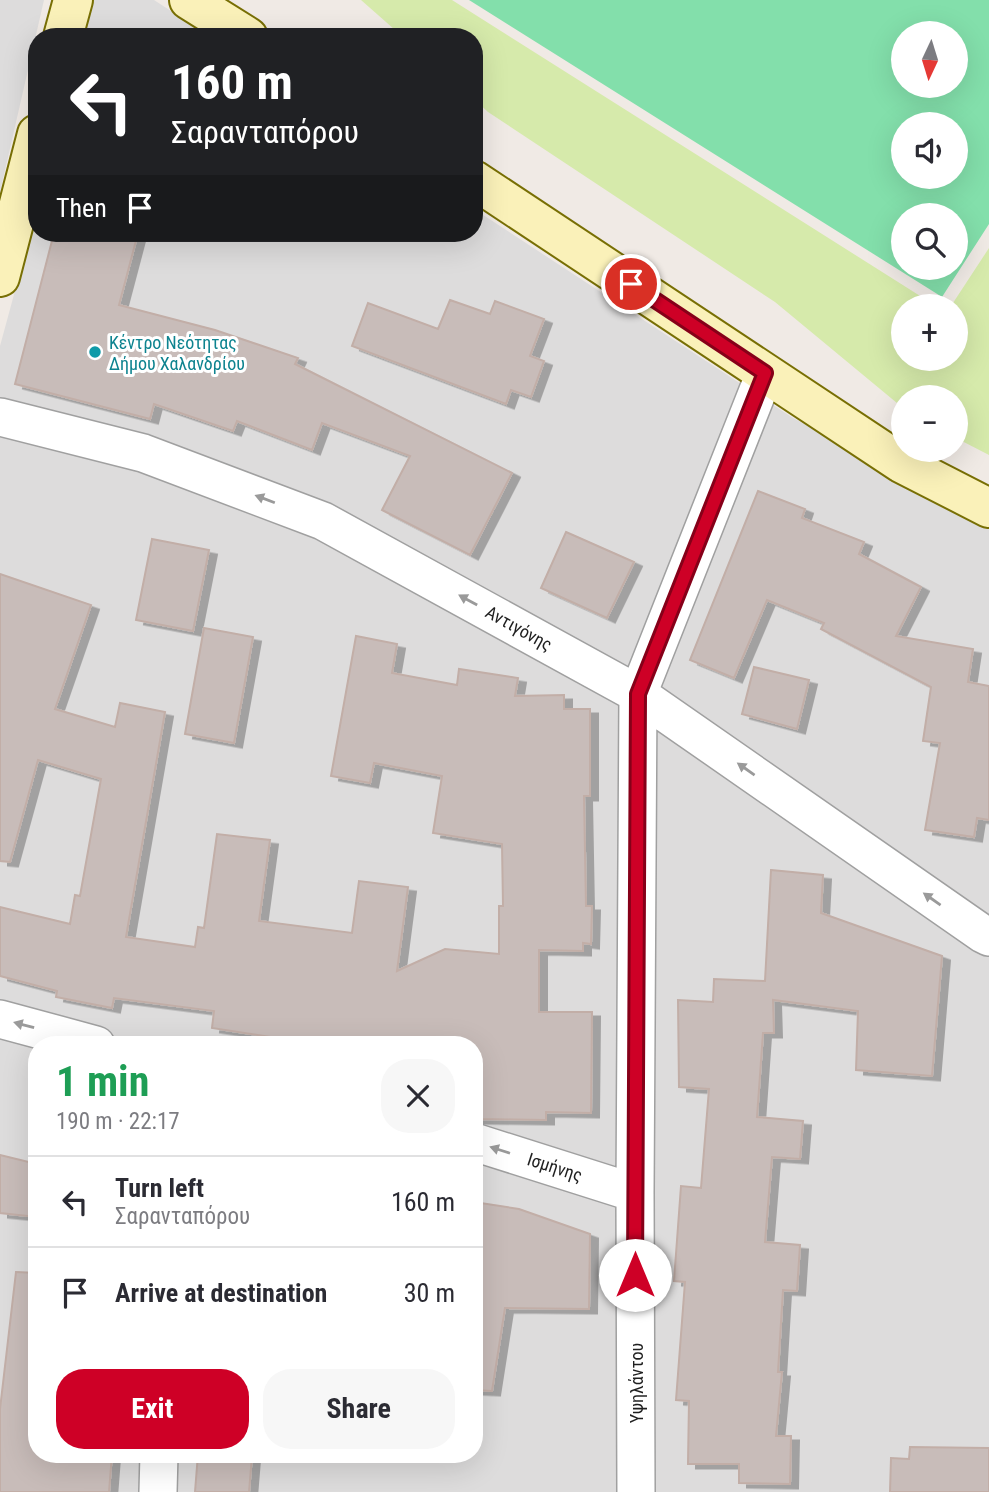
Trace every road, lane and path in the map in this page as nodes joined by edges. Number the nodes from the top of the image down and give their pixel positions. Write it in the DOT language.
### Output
graph roads {
  1 [pos="73,0"];
  2 [pos="189,0"];
  3 [pos="65,28"];
  4 [pos="234,28"];
  5 [pos="28,169"];
  6 [pos="483,186"];
  7 [pos="0,277"];
  8 [pos="765,373"];
  9 [pos="0,417"];
  10 [pos="989,508"];
  11 [pos="638,694"];
  12 [pos="989,937"];
  13 [pos="0,1019"];
  14 [pos="63,1036"];
  15 [pos="483,1145"];
  16 [pos="635,1193"];
  17 [pos="159,1463"];
  18 [pos="158,1492"];
  19 [pos="636,1492"];
  1 -- 3 [label="street"];
  2 -- 4 [label="street"];
  5 -- 7 [label="street"];
  6 -- 8 [label="street"];
  8 -- 10 [label="street"];
  8 -- 11 [label="street, Υψηλάντου"];
  11 -- 9 [label="street, Αντιγόνης, one-way"];
  12 -- 11 [label="street, Αντιγόνης, one-way"];
  11 -- 16 [label="street, Υψηλάντου"];
  14 -- 13 [label="street, one-way"];
  16 -- 15 [label="street, Ισμήνης, one-way"];
  16 -- 19 [label="street, Υψηλάντου"];
  17 -- 18 [label="street"];
}
